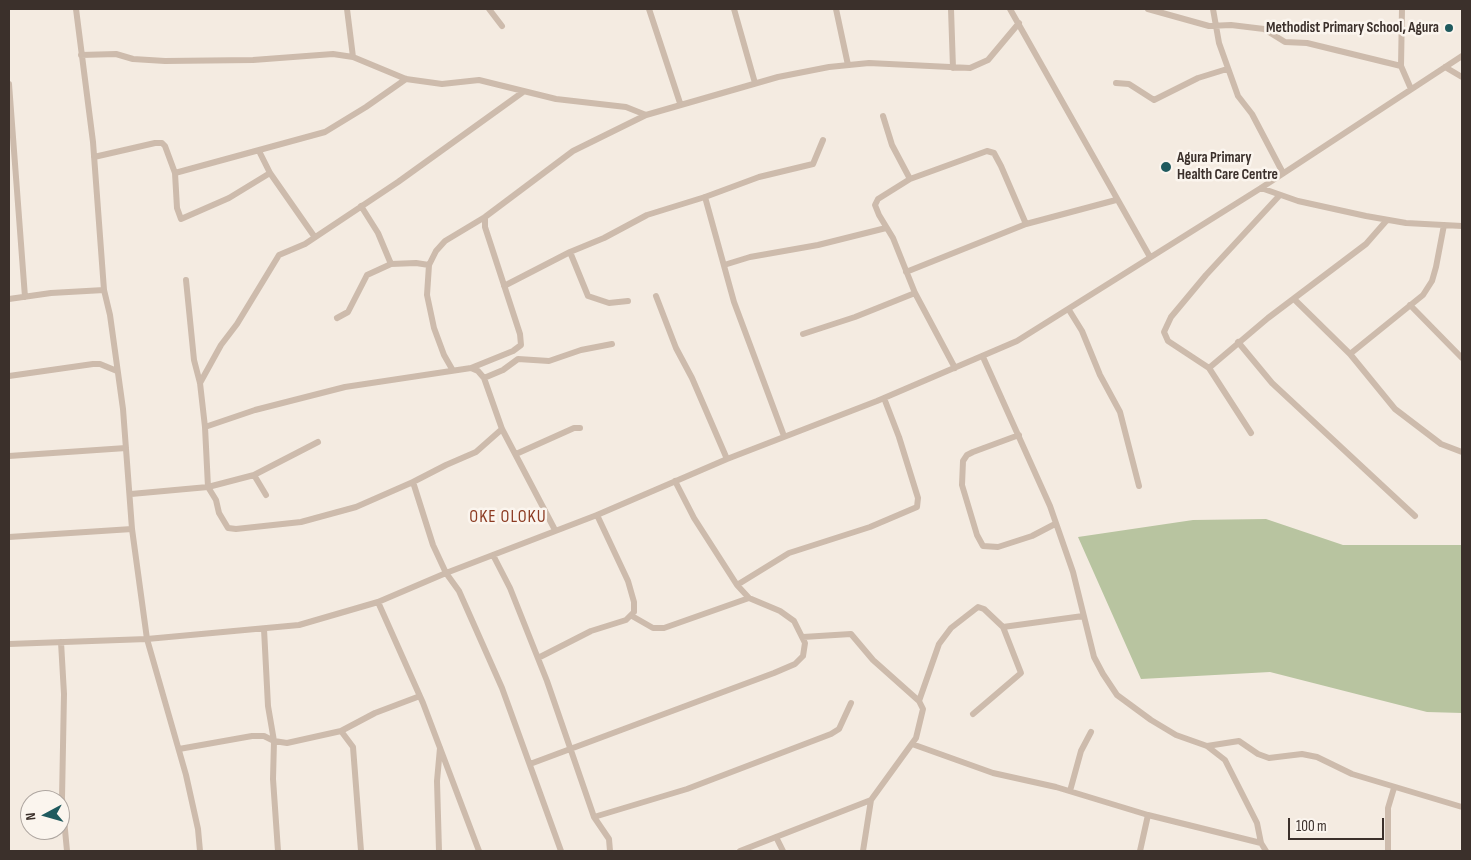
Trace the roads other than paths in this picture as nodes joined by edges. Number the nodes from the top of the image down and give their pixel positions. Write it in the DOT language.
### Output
graph roads {
  1 [pos="76,9"];
  2 [pos="346,9"];
  3 [pos="489,9"];
  4 [pos="650,9"];
  5 [pos="734,9"];
  6 [pos="836,9"];
  7 [pos="951,9"];
  8 [pos="1010,9"];
  9 [pos="1148,9"];
  10 [pos="1213,9"];
  11 [pos="1402,9"];
  12 [pos="1019,23"];
  13 [pos="502,26"];
  14 [pos="1217,26"];
  15 [pos="81,55"];
  16 [pos="1462,56"];
  17 [pos="354,57"];
  18 [pos="848,65"];
  19 [pos="1401,66"];
  20 [pos="1445,67"];
  21 [pos="952,68"];
  22 [pos="1227,69"];
  23 [pos="1462,78"];
  24 [pos="406,79"];
  25 [pos="755,83"];
  26 [pos="1116,83"];
  27 [pos="9,84"];
  28 [pos="1411,89"];
  29 [pos="523,92"];
  30 [pos="680,103"];
  31 [pos="646,114"];
  32 [pos="882,116"];
  33 [pos="823,140"];
  34 [pos="259,151"];
  35 [pos="94,157"];
  36 [pos="175,173"];
  37 [pos="270,173"];
  38 [pos="1283,173"];
  39 [pos="910,179"];
  40 [pos="1260,188"];
  41 [pos="1279,196"];
  42 [pos="705,197"];
  43 [pos="1116,200"];
  44 [pos="361,206"];
  45 [pos="485,217"];
  46 [pos="1387,220"];
  47 [pos="1026,224"];
  48 [pos="1444,226"];
  49 [pos="1462,226"];
  50 [pos="886,228"];
  51 [pos="314,236"];
  52 [pos="570,252"];
  53 [pos="1150,257"];
  54 [pos="391,264"];
  55 [pos="429,265"];
  56 [pos="724,265"];
  57 [pos="906,272"];
  58 [pos="186,280"];
  59 [pos="504,286"];
  60 [pos="104,290"];
  61 [pos="915,293"];
  62 [pos="656,296"];
  63 [pos="25,297"];
  64 [pos="9,299"];
  65 [pos="1294,299"];
  66 [pos="628,301"];
  67 [pos="1410,305"];
  68 [pos="1069,310"];
  69 [pos="337,318"];
  70 [pos="803,334"];
  71 [pos="1238,342"];
  72 [pos="612,344"];
  73 [pos="1350,354"];
  74 [pos="983,357"];
  75 [pos="1462,358"];
  76 [pos="471,368"];
  77 [pos="955,368"];
  78 [pos="1209,368"];
  79 [pos="452,369"];
  80 [pos="117,371"];
  81 [pos="9,376"];
  82 [pos="484,378"];
  83 [pos="200,383"];
  84 [pos="884,398"];
  85 [pos="205,427"];
  86 [pos="580,428"];
  87 [pos="502,429"];
  88 [pos="1252,433"];
  89 [pos="1019,435"];
  90 [pos="784,436"];
  91 [pos="318,442"];
  92 [pos="126,448"];
  93 [pos="1462,452"];
  94 [pos="516,454"];
  95 [pos="9,456"];
  96 [pos="727,459"];
  97 [pos="254,475"];
  98 [pos="675,481"];
  99 [pos="413,482"];
  100 [pos="1139,486"];
  101 [pos="208,487"];
  102 [pos="131,494"];
  103 [pos="266,495"];
  104 [pos="597,515"];
  105 [pos="1415,516"];
  106 [pos="1055,524"];
  107 [pos="132,530"];
  108 [pos="555,530"];
  109 [pos="9,537"];
  110 [pos="494,555"];
  111 [pos="446,573"];
  112 [pos="737,585"];
  113 [pos="749,598"];
  114 [pos="378,602"];
  115 [pos="632,616"];
  116 [pos="1083,616"];
  117 [pos="1003,627"];
  118 [pos="264,629"];
  119 [pos="803,637"];
  120 [pos="147,639"];
  121 [pos="61,642"];
  122 [pos="9,644"];
  123 [pos="538,658"];
  124 [pos="420,696"];
  125 [pos="920,701"];
  126 [pos="851,703"];
  127 [pos="973,714"];
  128 [pos="341,731"];
  129 [pos="1092,732"];
  130 [pos="274,741"];
  131 [pos="912,744"];
  132 [pos="440,745"];
  133 [pos="1207,746"];
  134 [pos="570,748"];
  135 [pos="179,749"];
  136 [pos="530,764"];
  137 [pos="1394,788"];
  138 [pos="1070,790"];
  139 [pos="871,800"];
  140 [pos="1462,807"];
  141 [pos="1148,815"];
  142 [pos="594,817"];
  143 [pos="776,837"];
  144 [pos="1260,843"];
  145 [pos="67,851"];
  146 [pos="200,851"];
  147 [pos="278,851"];
  148 [pos="361,851"];
  149 [pos="439,851"];
  150 [pos="480,851"];
  151 [pos="561,851"];
  152 [pos="610,851"];
  153 [pos="740,851"];
  154 [pos="783,851"];
  155 [pos="863,851"];
  156 [pos="1140,851"];
  157 [pos="1266,851"];
  158 [pos="1388,851"];
  1 -- 15 [label="street"];
  2 -- 17 [label="street"];
  3 -- 13 [label="street"];
  4 -- 30 [label="street"];
  5 -- 25 [label="street"];
  6 -- 18 [label="street"];
  7 -- 21 [label="street"];
  8 -- 12 [label="street"];
  9 -- 14 [label="street"];
  10 -- 14 [label="street"];
  11 -- 19 [label="street"];
  12 -- 21 [label="street"];
  12 -- 43 [label="street"];
  14 -- 19 [label="street"];
  14 -- 22 [label="street"];
  15 -- 17 [label="street"];
  15 -- 35 [label="street"];
  16 -- 20 [label="street"];
  17 -- 24 [label="street"];
  18 -- 21 [label="street"];
  18 -- 25 [label="street"];
  19 -- 28 [label="street"];
  20 -- 23 [label="street"];
  20 -- 28 [label="street"];
  22 -- 26 [label="street"];
  22 -- 38 [label="street"];
  24 -- 29 [label="street"];
  24 -- 34 [label="street"];
  25 -- 30 [label="street"];
  27 -- 63 [label="street"];
  28 -- 38 [label="street"];
  29 -- 31 [label="street"];
  29 -- 44 [label="street"];
  30 -- 31 [label="street"];
  31 -- 45 [label="street"];
  32 -- 39 [label="street"];
  33 -- 42 [label="street"];
  34 -- 36 [label="street"];
  34 -- 37 [label="street"];
  35 -- 36 [label="street"];
  35 -- 60 [label="street"];
  36 -- 37 [label="street"];
  37 -- 51 [label="street"];
  38 -- 40 [label="street"];
  39 -- 47 [label="street"];
  39 -- 50 [label="street"];
  40 -- 41 [label="street"];
  40 -- 53 [label="street"];
  41 -- 46 [label="street"];
  41 -- 78 [label="street"];
  42 -- 52 [label="street"];
  42 -- 56 [label="street"];
  43 -- 47 [label="street"];
  43 -- 53 [label="street"];
  44 -- 51 [label="street"];
  44 -- 54 [label="street"];
  45 -- 55 [label="street"];
  45 -- 59 [label="street"];
  46 -- 48 [label="street"];
  46 -- 65 [label="street"];
  47 -- 57 [label="street"];
  48 -- 49 [label="street"];
  48 -- 67 [label="street"];
  50 -- 56 [label="street"];
  50 -- 57 [label="street"];
  51 -- 83 [label="street"];
  52 -- 59 [label="street"];
  52 -- 66 [label="street"];
  53 -- 68 [label="street"];
  54 -- 55 [label="street"];
  54 -- 69 [label="street"];
  55 -- 79 [label="street"];
  56 -- 90 [label="street"];
  57 -- 61 [label="street"];
  58 -- 83 [label="street"];
  59 -- 76 [label="street"];
  60 -- 63 [label="street"];
  60 -- 80 [label="street"];
  61 -- 70 [label="street"];
  61 -- 77 [label="street"];
  62 -- 96 [label="street"];
  63 -- 64 [label="street"];
  65 -- 71 [label="street"];
  65 -- 73 [label="street"];
  67 -- 73 [label="street"];
  67 -- 75 [label="street"];
  68 -- 74 [label="street"];
  68 -- 100 [label="street"];
  71 -- 78 [label="street"];
  71 -- 105 [label="street"];
  72 -- 82 [label="street"];
  73 -- 93 [label="street"];
  74 -- 77 [label="street"];
  74 -- 89 [label="street"];
  76 -- 79 [label="street"];
  76 -- 82 [label="street"];
  77 -- 84 [label="street"];
  78 -- 88 [label="street"];
  79 -- 85 [label="street"];
  80 -- 81 [label="street"];
  80 -- 92 [label="street"];
  82 -- 87 [label="street"];
  83 -- 85 [label="street"];
  84 -- 90 [label="street"];
  84 -- 112 [label="street"];
  85 -- 101 [label="street"];
  86 -- 94 [label="street"];
  87 -- 94 [label="street"];
  87 -- 99 [label="street"];
  89 -- 106 [label="street"];
  89 -- 106 [label="street"];
  90 -- 96 [label="street"];
  91 -- 97 [label="street"];
  92 -- 95 [label="street"];
  92 -- 102 [label="street"];
  94 -- 108 [label="street"];
  96 -- 98 [label="street"];
  97 -- 101 [label="street"];
  97 -- 103 [label="street"];
  98 -- 104 [label="street"];
  98 -- 112 [label="street"];
  99 -- 101 [label="street"];
  99 -- 111 [label="street"];
  101 -- 102 [label="street"];
  102 -- 107 [label="street"];
  104 -- 108 [label="street"];
  104 -- 115 [label="street"];
  106 -- 116 [label="street"];
  107 -- 109 [label="street"];
  107 -- 120 [label="street"];
  108 -- 110 [label="street"];
  110 -- 111 [label="street"];
  110 -- 123 [label="street"];
  111 -- 114 [label="street"];
  111 -- 136 [label="street"];
  112 -- 113 [label="street"];
  113 -- 115 [label="street"];
  113 -- 119 [label="street"];
  114 -- 118 [label="street"];
  114 -- 124 [label="street"];
  115 -- 123 [label="street"];
  116 -- 117 [label="street"];
  116 -- 133 [label="street"];
  117 -- 125 [label="street"];
  117 -- 127 [label="street"];
  118 -- 120 [label="street"];
  118 -- 130 [label="street"];
  119 -- 125 [label="street"];
  119 -- 134 [label="street"];
  120 -- 121 [label="street"];
  120 -- 135 [label="street"];
  121 -- 122 [label="street"];
  121 -- 145 [label="street"];
  123 -- 134 [label="street"];
  124 -- 128 [label="street"];
  124 -- 132 [label="street"];
  125 -- 131 [label="street"];
  126 -- 142 [label="street"];
  128 -- 130 [label="street"];
  128 -- 148 [label="street"];
  129 -- 138 [label="street"];
  130 -- 135 [label="street"];
  130 -- 147 [label="street"];
  131 -- 138 [label="street"];
  131 -- 139 [label="street"];
  132 -- 149 [label="street"];
  132 -- 150 [label="street"];
  133 -- 137 [label="street"];
  133 -- 144 [label="street"];
  134 -- 136 [label="street"];
  134 -- 142 [label="street"];
  135 -- 146 [label="street"];
  136 -- 151 [label="street"];
  137 -- 140 [label="street"];
  137 -- 158 [label="street"];
  138 -- 141 [label="street"];
  139 -- 143 [label="street"];
  139 -- 155 [label="street"];
  141 -- 144 [label="street"];
  141 -- 156 [label="street"];
  142 -- 152 [label="street"];
  143 -- 153 [label="street"];
  143 -- 154 [label="street"];
  144 -- 157 [label="street"];
}
